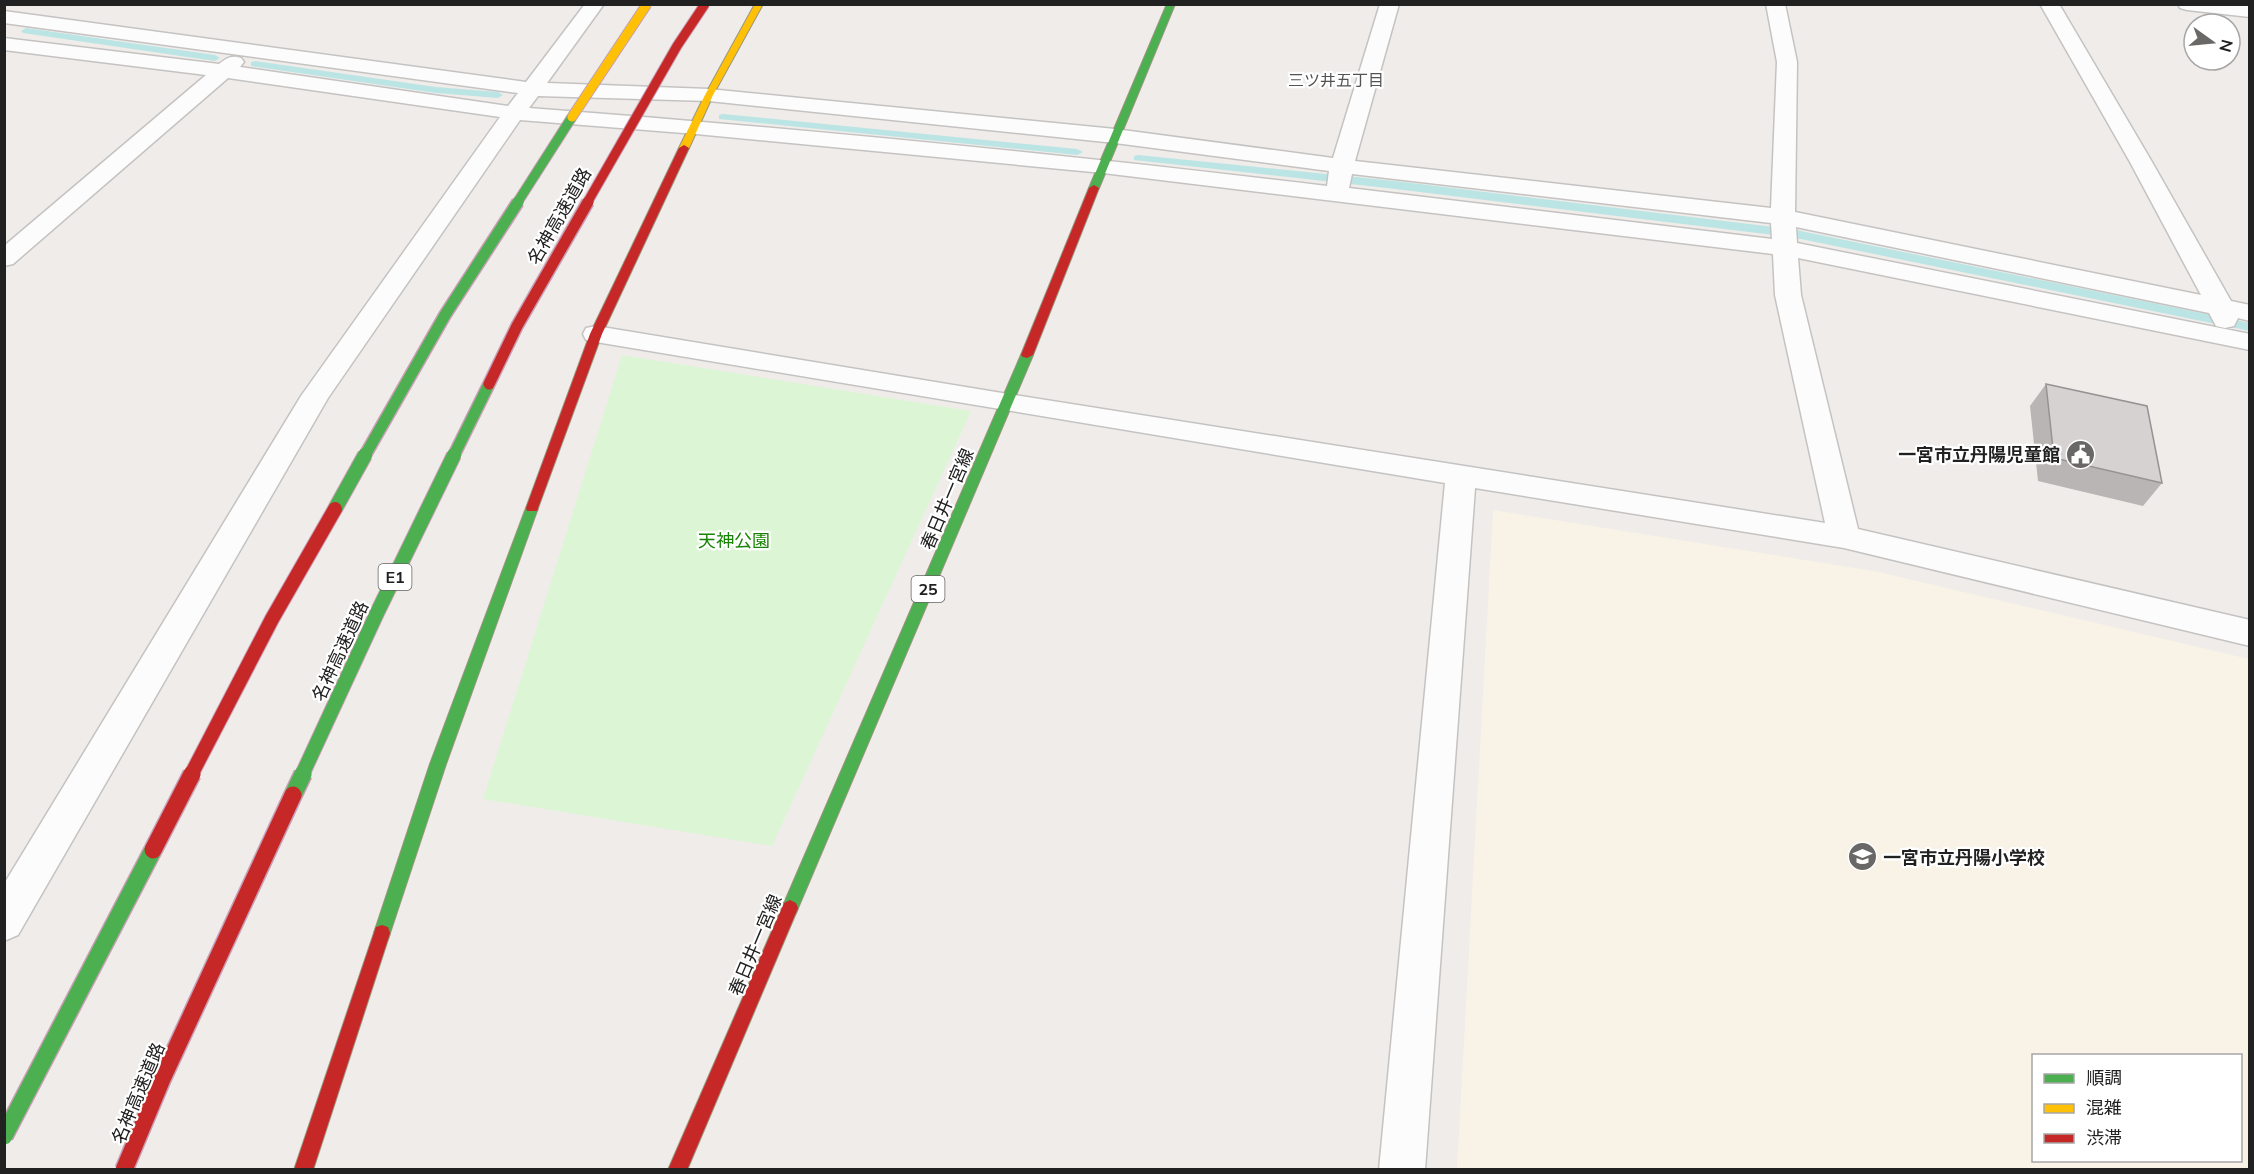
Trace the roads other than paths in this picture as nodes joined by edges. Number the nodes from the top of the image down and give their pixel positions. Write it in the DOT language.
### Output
graph roads {
  1 [pos="43,4"];
  2 [pos="595,4"];
  3 [pos="647,4"];
  4 [pos="705,4"];
  5 [pos="759,4"];
  6 [pos="1171,4"];
  7 [pos="1390,4"];
  8 [pos="1776,4"];
  9 [pos="2049,4"];
  10 [pos="2187,4"];
  11 [pos="2250,10"];
  12 [pos="10,22"];
  13 [pos="4,44"];
  14 [pos="247,51"];
  15 [pos="222,71"];
  16 [pos="532,89"];
  17 [pos="709,96"];
  18 [pos="514,113"];
  19 [pos="696,127"];
  20 [pos="1115,136"];
  21 [pos="1103,166"];
  22 [pos="1342,166"];
  23 [pos="1336,195"];
  24 [pos="1783,217"];
  25 [pos="1785,248"];
  26 [pos="4,259"];
  27 [pos="2221,307"];
  28 [pos="2250,313"];
  29 [pos="596,334"];
  30 [pos="2240,340"];
  31 [pos="1008,403"];
  32 [pos="1461,474"];
  33 [pos="1844,537"];
  34 [pos="2250,633"];
  35 [pos="4,922"];
  36 [pos="4,1136"];
  37 [pos="124,1170"];
  38 [pos="303,1170"];
  39 [pos="677,1170"];
  40 [pos="1402,1170"];
  1 -- 12 [label="street"];
  2 -- 16 [label="street"];
  3 -- 36 [label="main road, bridge"];
  4 -- 37 [label="main road, 名神高速道路 / E1, bridge"];
  5 -- 17 [label="main road"];
  6 -- 20 [label="main road, 春日井一宮線 / 25"];
  7 -- 22 [label="street"];
  8 -- 24 [label="street"];
  9 -- 27 [label="street"];
  10 -- 11 [label="street"];
  12 -- 14 [label="street"];
  13 -- 15 [label="street"];
  14 -- 15 [label="street"];
  14 -- 16 [label="street"];
  15 -- 18 [label="street"];
  15 -- 26 [label="street"];
  16 -- 17 [label="street"];
  16 -- 18 [label="street"];
  17 -- 19 [label="main road"];
  17 -- 20 [label="street"];
  18 -- 19 [label="street"];
  18 -- 35 [label="street"];
  19 -- 21 [label="street"];
  19 -- 29 [label="main road"];
  20 -- 21 [label="main road, 春日井一宮線 / 25"];
  20 -- 22 [label="street"];
  21 -- 23 [label="street"];
  21 -- 31 [label="main road, 春日井一宮線 / 25"];
  22 -- 23 [label="street"];
  22 -- 24 [label="street"];
  23 -- 25 [label="street"];
  24 -- 25 [label="street"];
  24 -- 27 [label="street"];
  25 -- 30 [label="street"];
  25 -- 33 [label="street"];
  27 -- 28 [label="street"];
  27 -- 30 [label="street"];
  29 -- 31 [label="street"];
  29 -- 38 [label="main road"];
  31 -- 32 [label="street"];
  31 -- 39 [label="main road, 春日井一宮線 / 25"];
  32 -- 33 [label="street"];
  32 -- 40 [label="street"];
  33 -- 34 [label="street"];
}
